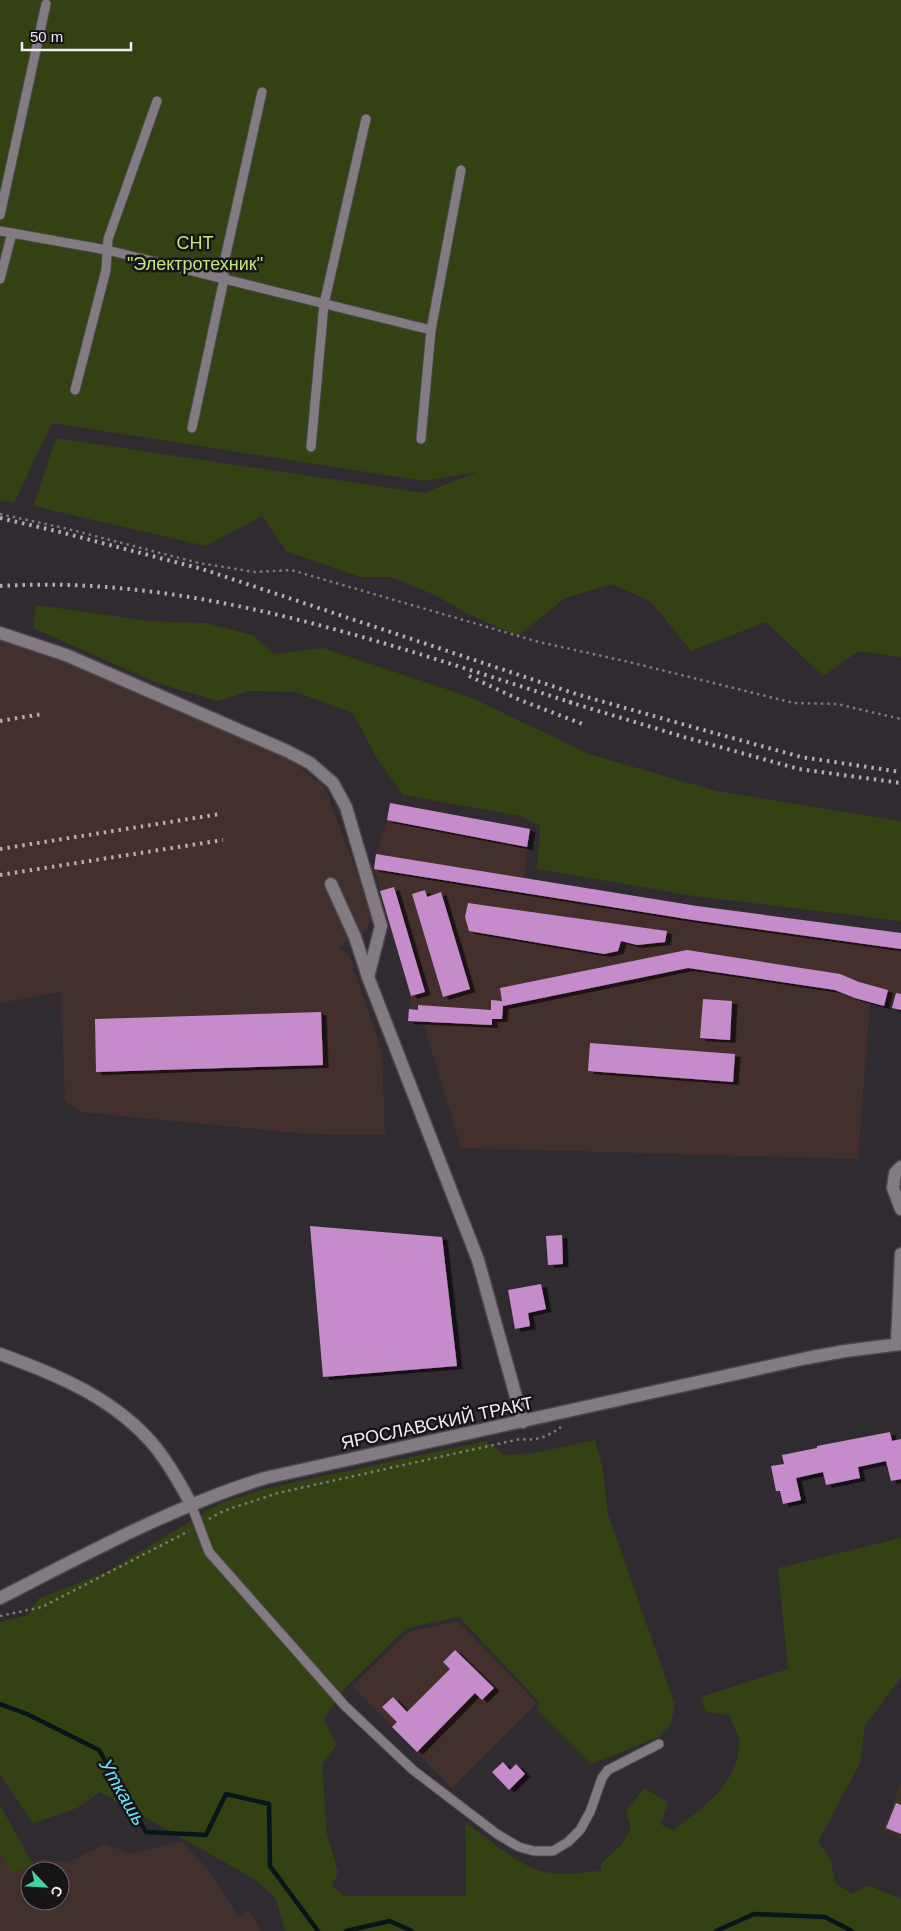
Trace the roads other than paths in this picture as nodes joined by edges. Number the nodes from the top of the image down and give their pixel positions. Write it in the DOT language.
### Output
graph roads {
  1 [pos="46,4"];
  2 [pos="262,92"];
  3 [pos="157,100"];
  4 [pos="366,119"];
  5 [pos="461,170"];
  6 [pos="0,215"];
  7 [pos="0,231"];
  8 [pos="12,233"];
  9 [pos="107,250"];
  10 [pos="0,279"];
  11 [pos="224,279"];
  12 [pos="324,304"];
  13 [pos="431,330"];
  14 [pos="75,390"];
  15 [pos="192,428"];
  16 [pos="421,439"];
  17 [pos="311,447"];
  18 [pos="0,633"];
  19 [pos="331,884"];
  20 [pos="368,977"];
  21 [pos="901,1167"];
  22 [pos="901,1209"];
  23 [pos="901,1254"];
  24 [pos="899,1344"];
  25 [pos="0,1354"];
  26 [pos="523,1422"];
  27 [pos="191,1504"];
  28 [pos="0,1598"];
  29 [pos="659,1744"];
  1 -- 6 [label="lane"];
  2 -- 11 [label="lane"];
  3 -- 9 [label="lane"];
  4 -- 12 [label="lane"];
  5 -- 13 [label="lane"];
  7 -- 8 [label="lane"];
  8 -- 9 [label="lane"];
  8 -- 10 [label="lane"];
  9 -- 11 [label="lane"];
  9 -- 14 [label="lane"];
  11 -- 12 [label="lane"];
  11 -- 15 [label="lane"];
  12 -- 13 [label="lane"];
  12 -- 17 [label="lane"];
  13 -- 16 [label="lane"];
  18 -- 20 [label="street"];
  19 -- 20 [label="street"];
  20 -- 26 [label="street"];
  21 -- 22 [label="street"];
  23 -- 24 [label="street"];
  24 -- 26 [label="street, ЯРОСЛАВСКИЙ ТРАКТ"];
  25 -- 27 [label="street"];
  26 -- 27 [label="street, ЯРОСЛАВСКИЙ ТРАКТ"];
  27 -- 28 [label="street, ЯРОСЛАВСКИЙ ТРАКТ"];
  27 -- 29 [label="lane"];
}
